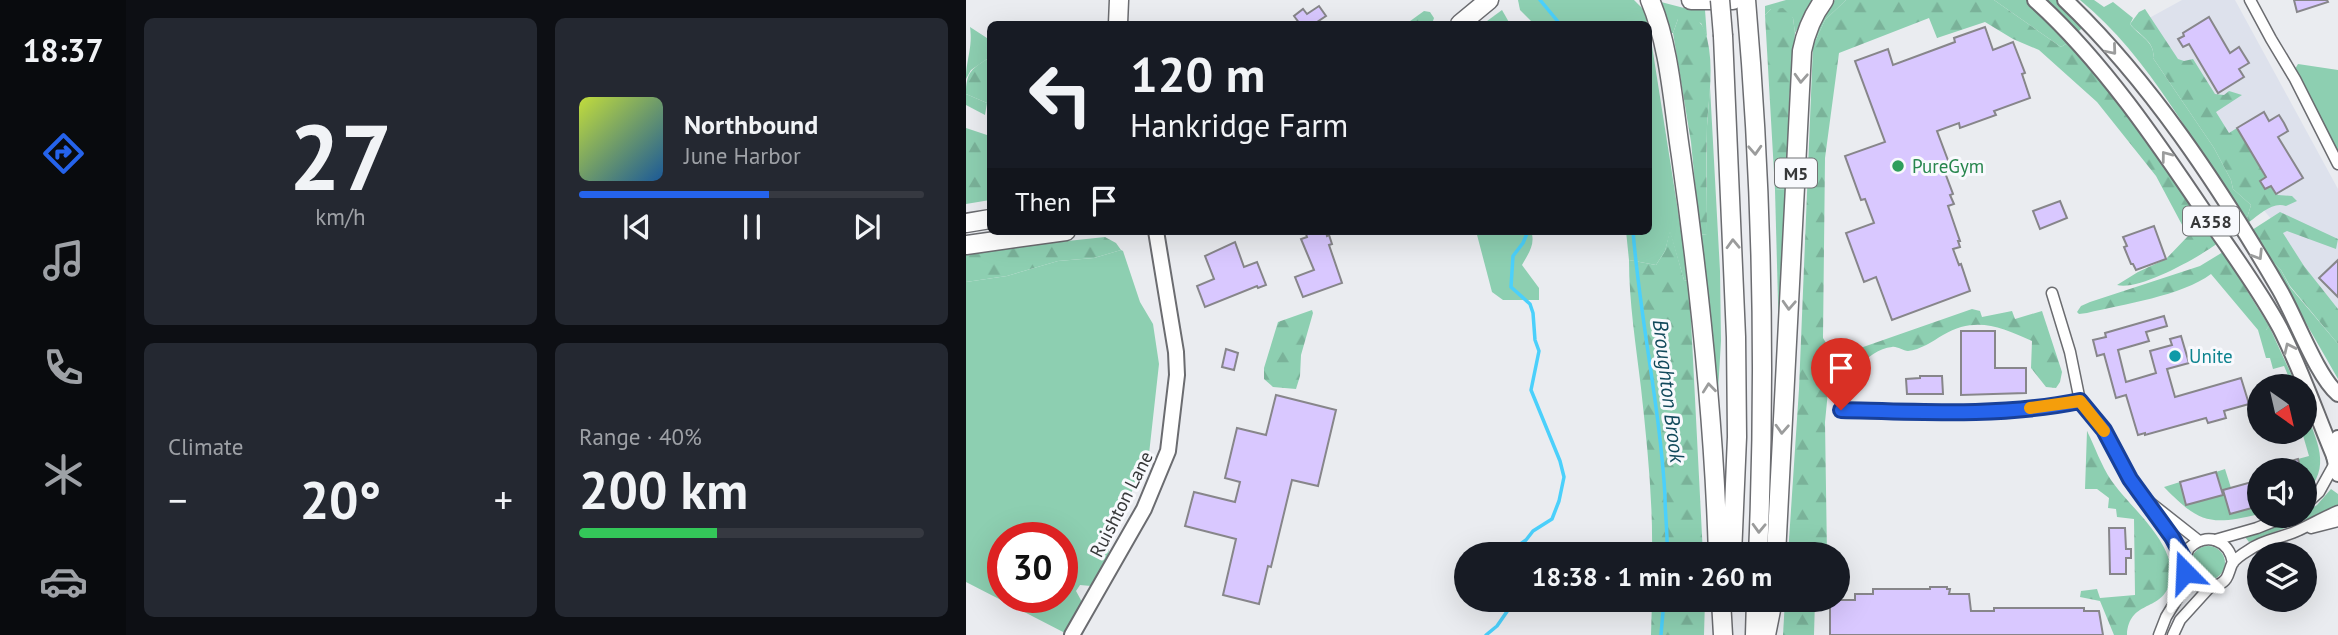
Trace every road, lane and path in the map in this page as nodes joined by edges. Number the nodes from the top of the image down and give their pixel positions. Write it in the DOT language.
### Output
graph roads {
  1 [pos="1489,0"];
  2 [pos="1650,0"];
  3 [pos="1691,0"];
  4 [pos="1720,0"];
  5 [pos="1733,0"];
  6 [pos="1746,0"];
  7 [pos="1824,0"];
  8 [pos="2035,0"];
  9 [pos="2066,0"];
  10 [pos="2250,0"];
  11 [pos="1464,21"];
  12 [pos="2338,164"];
  13 [pos="987,220"];
  14 [pos="966,223"];
  15 [pos="1037,235"];
  16 [pos="1150,235"];
  17 [pos="1157,235"];
  18 [pos="966,245"];
  19 [pos="1160,256"];
  20 [pos="2052,293"];
  21 [pos="2338,394"];
  22 [pos="2080,401"];
  23 [pos="1841,410"];
  24 [pos="2338,438"];
  25 [pos="2335,465"];
  26 [pos="2317,494"];
  27 [pos="2146,500"];
  28 [pos="2338,511"];
  29 [pos="2338,521"];
  30 [pos="2257,528"];
  31 [pos="2298,531"];
  32 [pos="2215,540"];
  33 [pos="2199,541"];
  34 [pos="1718,542"];
  35 [pos="1733,542"];
  36 [pos="1759,542"];
  37 [pos="1777,542"];
  38 [pos="2184,559"];
  39 [pos="2233,563"];
  40 [pos="2185,572"];
  41 [pos="2210,587"];
  42 [pos="1721,612"];
  43 [pos="1730,612"];
  44 [pos="1756,612"];
  45 [pos="1771,612"];
  46 [pos="1072,635"];
  47 [pos="1723,635"];
  48 [pos="1729,635"];
  49 [pos="1755,635"];
  50 [pos="1766,635"];
  51 [pos="2159,635"];
  52 [pos="2173,635"];
  1 -- 11 [label="highway"];
  34 -- 2 [label="highway, one-way"];
  3 -- 5 [label="highway"];
  35 -- 4 [label="highway, one-way, bridge"];
  6 -- 36 [label="highway, M5, one-way"];
  7 -- 37 [label="highway, M5, one-way"];
  25 -- 8 [label="main road, A358, one-way"];
  9 -- 21 [label="main road, A358, one-way"];
  10 -- 12 [label="street"];
  13 -- 14 [label="highway"];
  15 -- 18 [label="highway"];
  16 -- 19 [label="main road, Ruishton Lane"];
  17 -- 19 [label="main road, Ruishton Lane"];
  19 -- 46 [label="main road, Ruishton Lane"];
  20 -- 22 [label="street"];
  22 -- 23 [label="street"];
  22 -- 27 [label="street"];
  24 -- 25 [label="main road"];
  25 -- 26 [label="street"];
  27 -- 33 [label="street"];
  27 -- 38 [label="street"];
  28 -- 31 [label="street"];
  29 -- 31 [label="street"];
  30 -- 32 [label="street"];
  31 -- 39 [label="street"];
  32 -- 33 [label="street"];
  32 -- 39 [label="street"];
  33 -- 38 [label="street"];
  38 -- 40 [label="street"];
  39 -- 41 [label="street"];
  40 -- 41 [label="street"];
  40 -- 51 [label="street"];
  41 -- 52 [label="street"];
  42 -- 47 [label="highway"];
  43 -- 48 [label="highway"];
  44 -- 49 [label="highway"];
  45 -- 50 [label="highway"];
}
